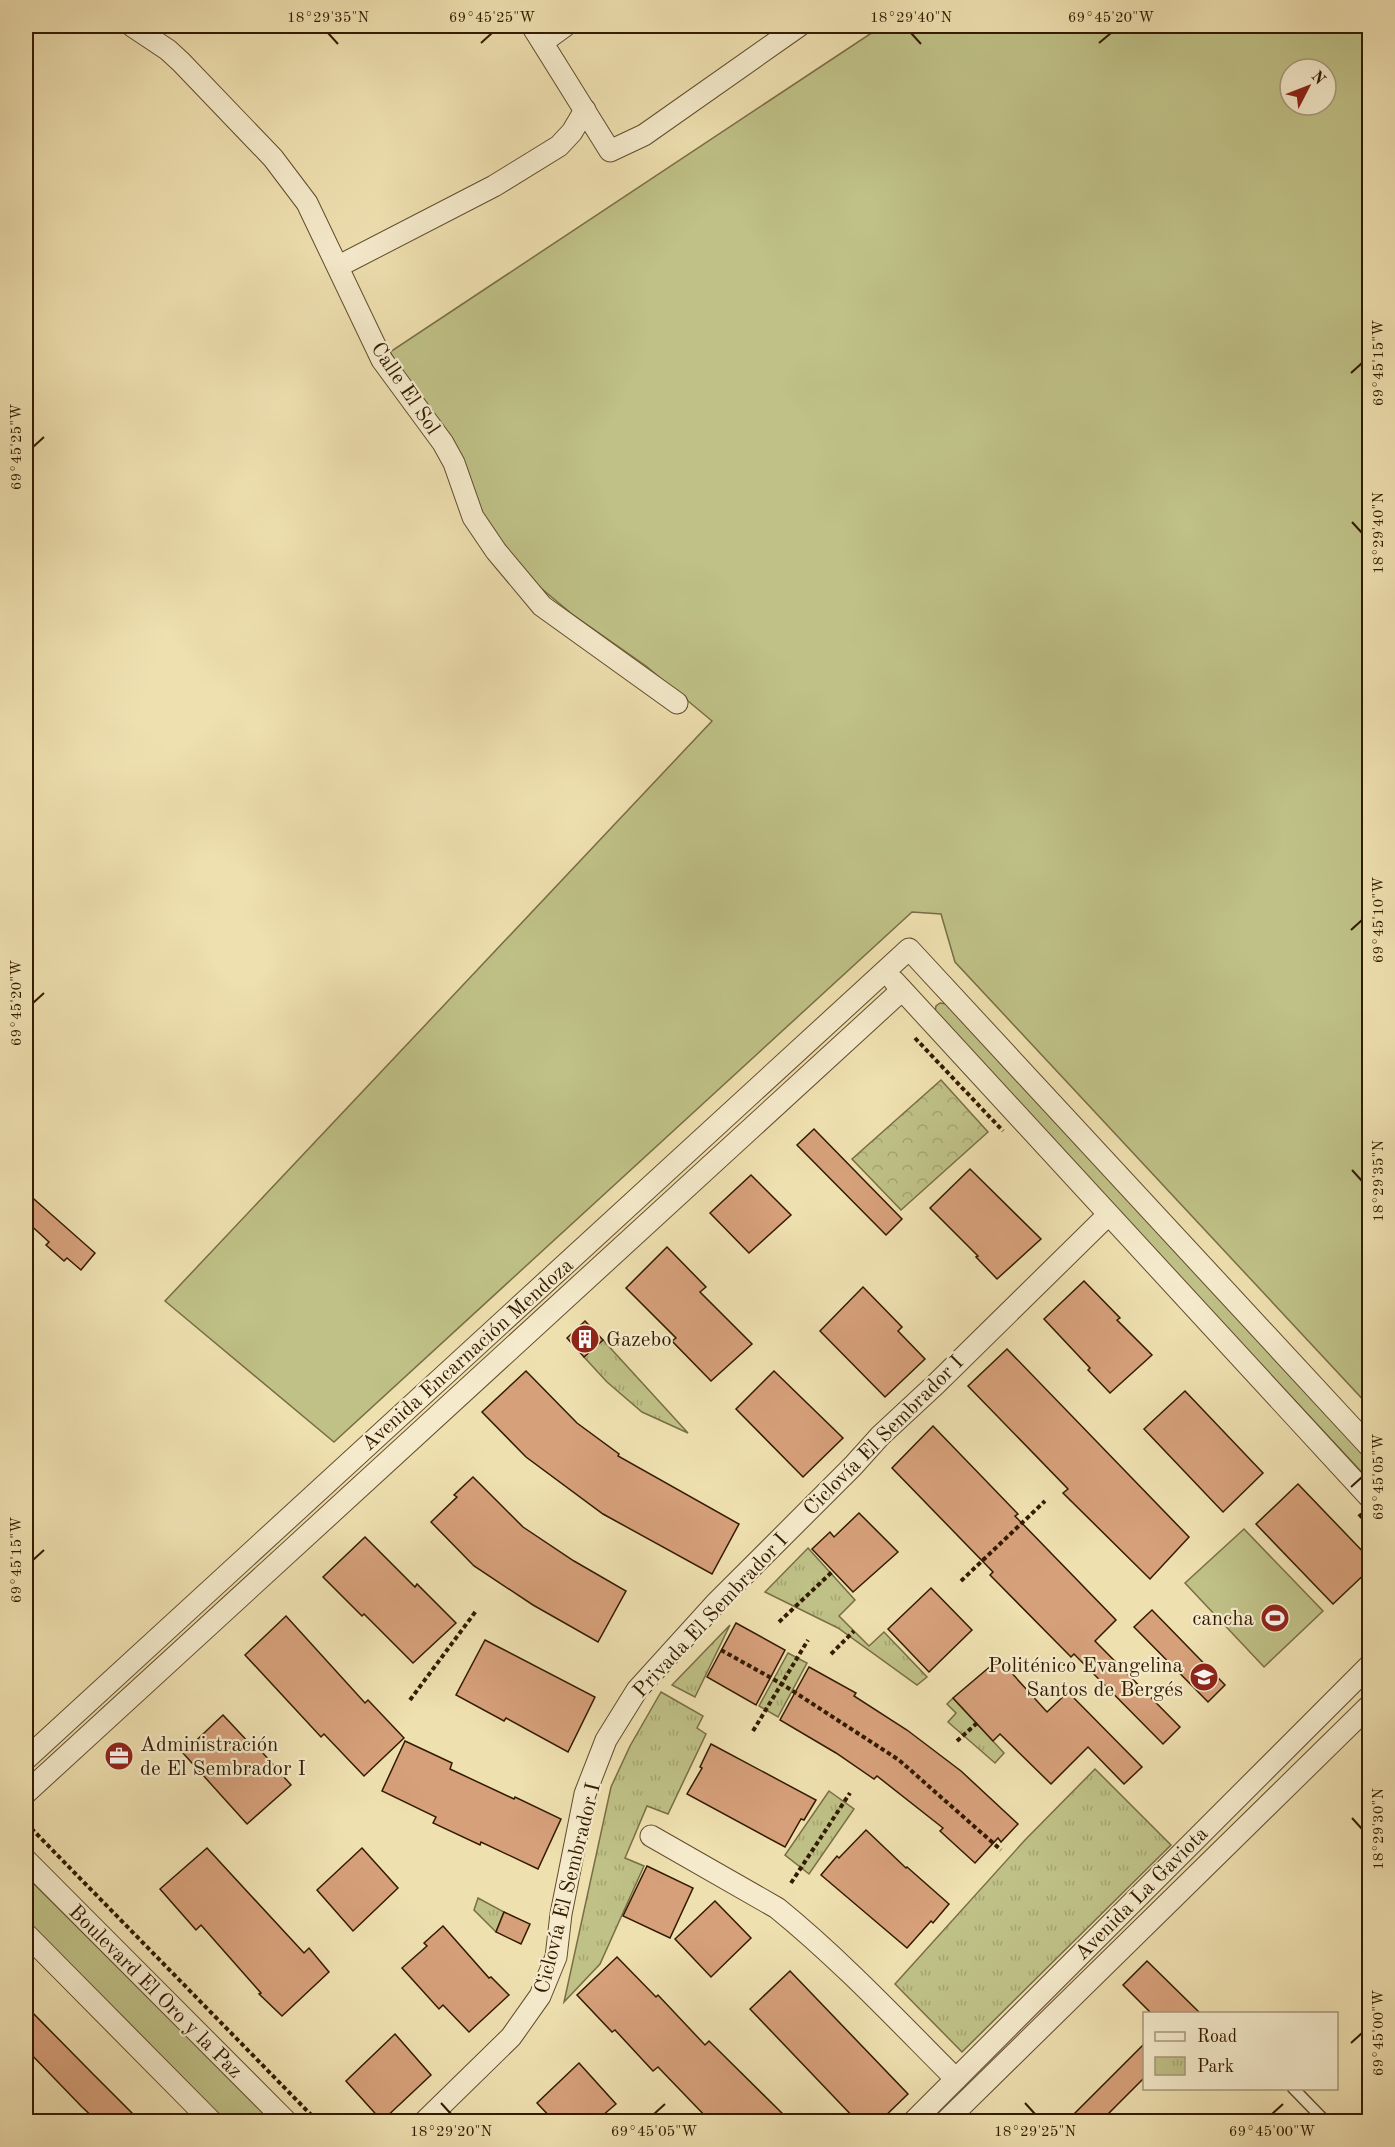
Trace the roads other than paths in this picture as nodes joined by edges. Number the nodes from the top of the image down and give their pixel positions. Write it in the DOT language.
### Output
graph roads {
  1 [pos="133,26"];
  2 [pos="565,26"];
  3 [pos="799,26"];
  4 [pos="537,34"];
  5 [pos="585,110"];
  6 [pos="339,266"];
  7 [pos="677,703"];
  8 [pos="885,972"];
  9 [pos="902,990"];
  10 [pos="1108,1215"];
  11 [pos="1370,1447"];
  12 [pos="1370,1498"];
  13 [pos="1370,1665"];
  14 [pos="1370,1705"];
  15 [pos="26,1759"];
  16 [pos="26,1793"];
  17 [pos="651,1836"];
  18 [pos="27,1864"];
  19 [pos="26,1934"];
  20 [pos="956,2079"];
  21 [pos="1295,2090"];
  22 [pos="212,2121"];
  23 [pos="287,2121"];
  24 [pos="424,2121"];
  25 [pos="913,2121"];
  26 [pos="945,2121"];
  27 [pos="1326,2121"];
  1 -- 6 [label="street, Calle El Sol"];
  2 -- 4 [label="street"];
  3 -- 5 [label="street"];
  4 -- 5 [label="street"];
  5 -- 6 [label="street"];
  6 -- 7 [label="street, Calle El Sol"];
  8 -- 9 [label="street"];
  8 -- 11 [label="street, Avenida Encarnación Mendoza"];
  8 -- 15 [label="street, Avenida Encarnación Mendoza"];
  9 -- 10 [label="street"];
  9 -- 16 [label="street, Avenida Encarnación Mendoza"];
  10 -- 12 [label="street"];
  10 -- 24 [label="street, Privada El Sembrador I"];
  13 -- 20 [label="street, Avenida La Gaviota"];
  14 -- 26 [label="street, Avenida La Gaviota"];
  17 -- 20 [label="street"];
  18 -- 23 [label="street, Boulevard El Oro y la Paz"];
  19 -- 22 [label="street"];
  20 -- 25 [label="street, Avenida La Gaviota"];
  21 -- 27 [label="lane"];
}
